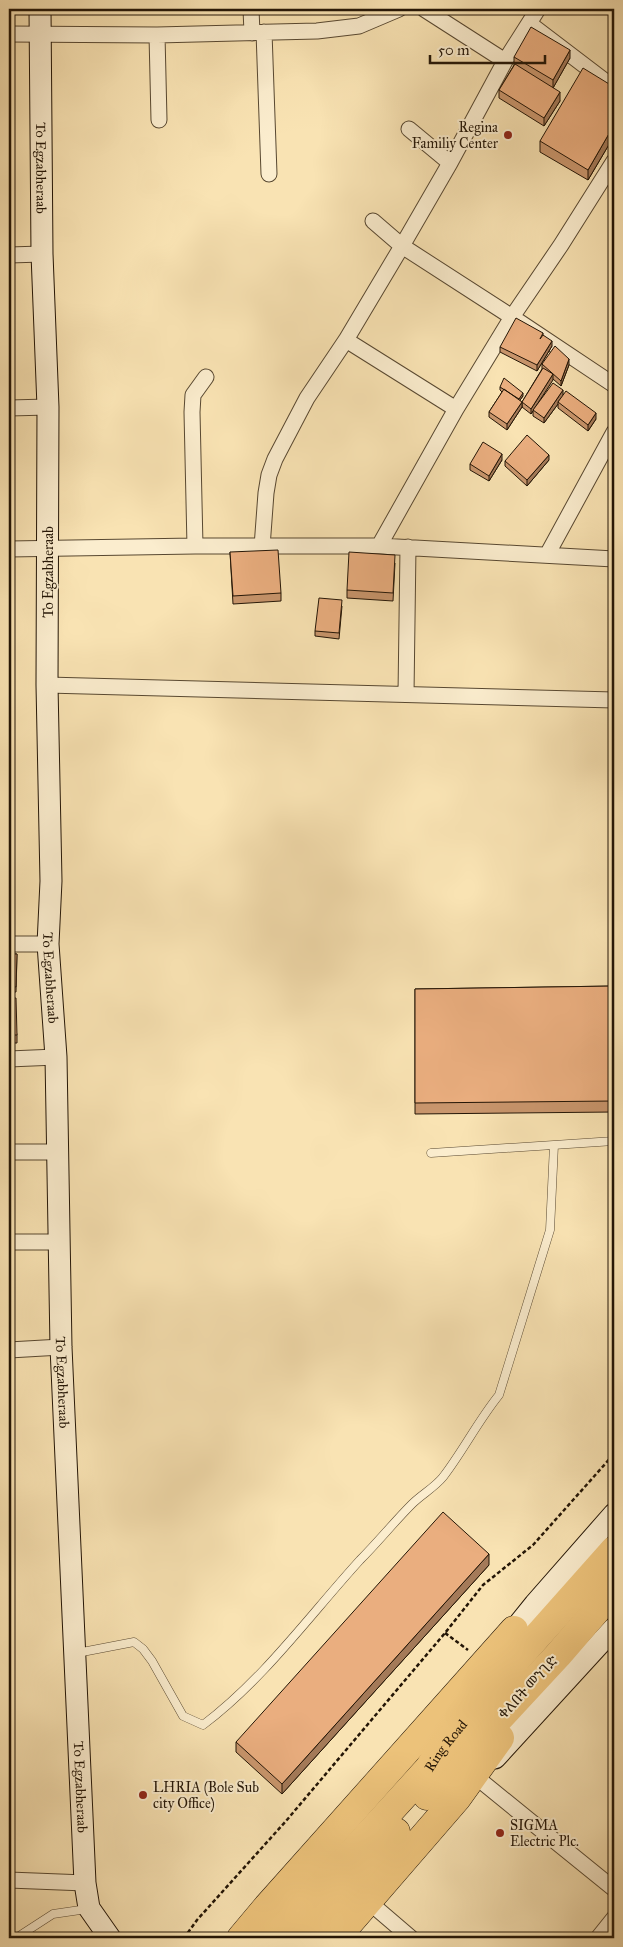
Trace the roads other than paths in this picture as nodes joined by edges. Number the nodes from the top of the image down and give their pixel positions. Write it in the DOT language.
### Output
graph roads {
  1 [pos="40,9"];
  2 [pos="250,9"];
  3 [pos="399,9"];
  4 [pos="424,9"];
  5 [pos="538,9"];
  6 [pos="530,24"];
  7 [pos="258,33"];
  8 [pos="9,34"];
  9 [pos="41,34"];
  10 [pos="157,35"];
  11 [pos="505,61"];
  12 [pos="614,88"];
  13 [pos="158,120"];
  14 [pos="409,130"];
  15 [pos="614,161"];
  16 [pos="450,164"];
  17 [pos="269,174"];
  18 [pos="373,221"];
  19 [pos="402,246"];
  20 [pos="42,254"];
  21 [pos="9,255"];
  22 [pos="512,316"];
  23 [pos="346,340"];
  24 [pos="206,377"];
  25 [pos="614,384"];
  26 [pos="9,408"];
  27 [pos="48,408"];
  28 [pos="456,409"];
  29 [pos="614,432"];
  30 [pos="196,546"];
  31 [pos="380,546"];
  32 [pos="49,547"];
  33 [pos="262,547"];
  34 [pos="408,547"];
  35 [pos="9,548"];
  36 [pos="547,555"];
  37 [pos="614,558"];
  38 [pos="47,685"];
  39 [pos="406,694"];
  40 [pos="614,700"];
  41 [pos="9,944"];
  42 [pos="48,944"];
  43 [pos="56,1057"];
  44 [pos="9,1059"];
  45 [pos="614,1141"];
  46 [pos="554,1145"];
  47 [pos="9,1152"];
  48 [pos="58,1152"];
  49 [pos="431,1153"];
  50 [pos="9,1242"];
  51 [pos="60,1242"];
  52 [pos="61,1347"];
  53 [pos="9,1350"];
  54 [pos="614,1514"];
  55 [pos="614,1550"];
  56 [pos="614,1590"];
  57 [pos="614,1628"];
  58 [pos="514,1630"];
  59 [pos="75,1653"];
  60 [pos="440,1752"];
  61 [pos="476,1777"];
  62 [pos="448,1790"];
  63 [pos="9,1880"];
  64 [pos="85,1883"];
  65 [pos="614,1889"];
  66 [pos="369,1902"];
  67 [pos="89,1908"];
  68 [pos="614,1918"];
  69 [pos="16,1938"];
  70 [pos="110,1938"];
  71 [pos="241,1938"];
  72 [pos="274,1938"];
  73 [pos="303,1938"];
  74 [pos="336,1938"];
  75 [pos="411,1938"];
  76 [pos="598,1938"];
  1 -- 9 [label="main road, To Egzabheraab"];
  2 -- 7 [label="street"];
  3 -- 7 [label="street"];
  4 -- 11 [label="street"];
  5 -- 6 [label="street"];
  6 -- 11 [label="street"];
  6 -- 12 [label="street"];
  7 -- 10 [label="street"];
  7 -- 17 [label="street"];
  8 -- 9 [label="street"];
  9 -- 10 [label="street"];
  9 -- 20 [label="main road, To Egzabheraab"];
  10 -- 13 [label="street"];
  11 -- 16 [label="street"];
  14 -- 16 [label="street"];
  15 -- 22 [label="street"];
  16 -- 19 [label="street"];
  18 -- 19 [label="street"];
  19 -- 22 [label="street"];
  19 -- 23 [label="street"];
  20 -- 21 [label="street"];
  20 -- 27 [label="main road, To Egzabheraab"];
  22 -- 25 [label="street"];
  22 -- 28 [label="street"];
  23 -- 28 [label="street"];
  23 -- 33 [label="street"];
  24 -- 30 [label="street"];
  26 -- 27 [label="street"];
  27 -- 32 [label="main road, To Egzabheraab"];
  28 -- 31 [label="street"];
  29 -- 36 [label="street"];
  30 -- 32 [label="street"];
  30 -- 33 [label="street"];
  31 -- 33 [label="street"];
  31 -- 34 [label="street"];
  32 -- 35 [label="street"];
  32 -- 38 [label="main road, To Egzabheraab"];
  34 -- 36 [label="street"];
  34 -- 39 [label="street"];
  36 -- 37 [label="street"];
  38 -- 39 [label="street"];
  38 -- 42 [label="main road, To Egzabheraab"];
  39 -- 40 [label="street"];
  41 -- 42 [label="street"];
  42 -- 43 [label="main road, To Egzabheraab"];
  43 -- 44 [label="street"];
  43 -- 48 [label="main road, To Egzabheraab"];
  45 -- 46 [label="lane"];
  46 -- 49 [label="lane"];
  46 -- 59 [label="lane"];
  47 -- 48 [label="street"];
  48 -- 51 [label="main road, To Egzabheraab"];
  50 -- 51 [label="street"];
  51 -- 52 [label="main road, To Egzabheraab"];
  52 -- 53 [label="street"];
  52 -- 59 [label="main road, To Egzabheraab"];
  54 -- 58 [label="main road"];
  55 -- 60 [label="highway, Ring Road"];
  56 -- 62 [label="highway, ቀለበት መንገድ"];
  57 -- 61 [label="main road"];
  58 -- 60 [label="highway"];
  58 -- 71 [label="highway"];
  59 -- 64 [label="main road, To Egzabheraab"];
  60 -- 72 [label="highway, Ring Road"];
  61 -- 62 [label="main road"];
  61 -- 65 [label="street"];
  62 -- 66 [label="highway"];
  62 -- 73 [label="highway, Ring Road"];
  63 -- 64 [label="street"];
  64 -- 67 [label="main road, To Egzabheraab"];
  66 -- 74 [label="highway"];
  66 -- 75 [label="street"];
  67 -- 69 [label="lane"];
  67 -- 70 [label="main road, To Egzabheraab"];
  68 -- 76 [label="street"];
}
